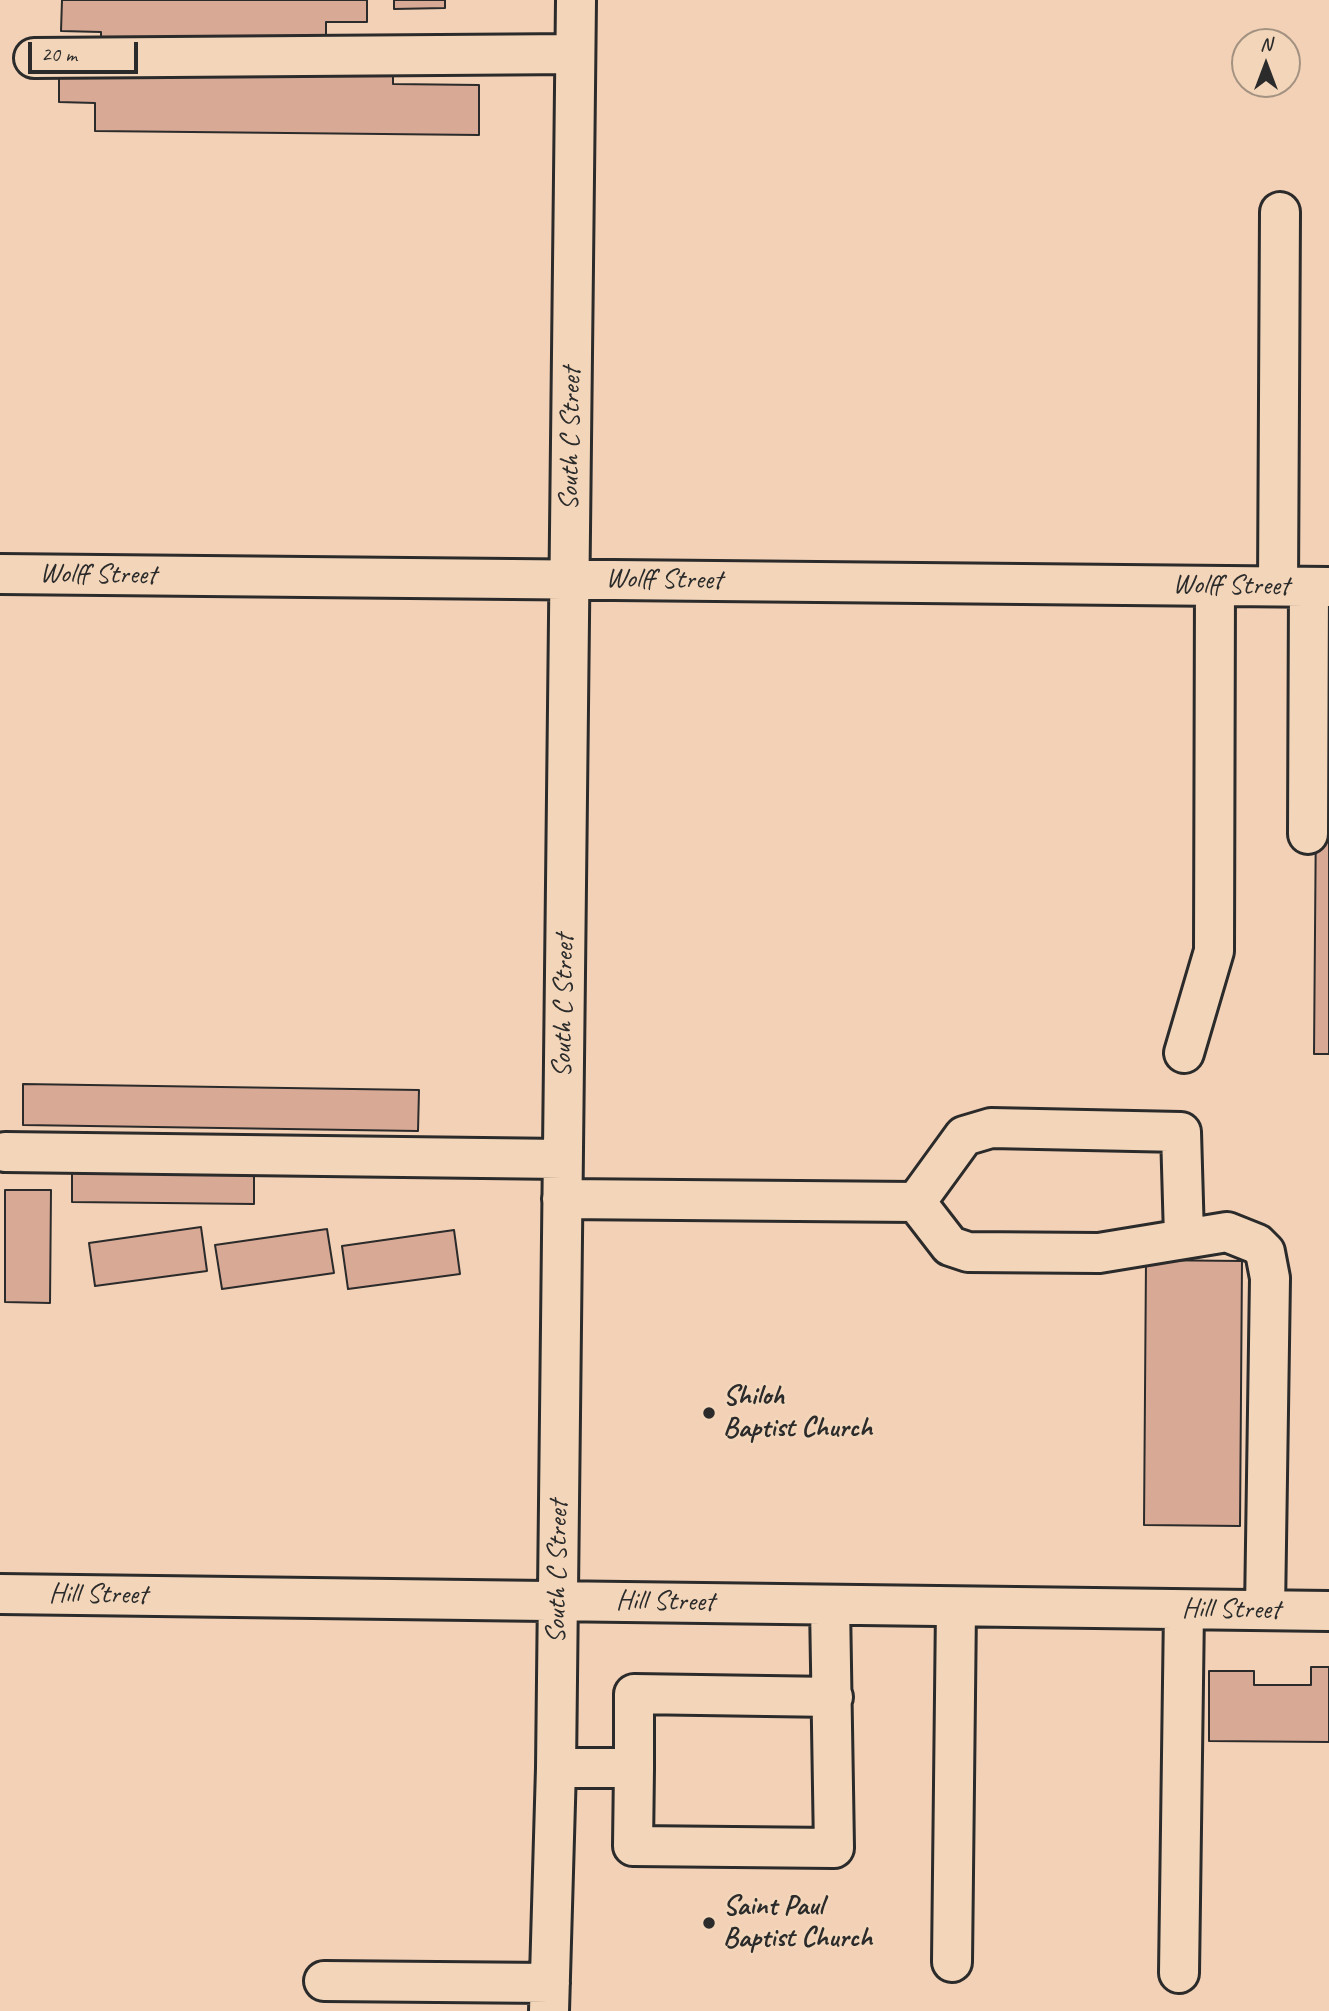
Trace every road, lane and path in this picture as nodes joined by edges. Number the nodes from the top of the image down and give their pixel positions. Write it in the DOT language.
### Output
graph roads {
  1 [pos="576,0"];
  2 [pos="575,54"];
  3 [pos="34,58"];
  4 [pos="1280,212"];
  5 [pos="0,573"];
  6 [pos="569,580"];
  7 [pos="1215,586"];
  8 [pos="1305,587"];
  9 [pos="1308,834"];
  10 [pos="1184,1053"];
  11 [pos="5,1152"];
  12 [pos="562,1159"];
  13 [pos="562,1199"];
  14 [pos="916,1202"];
  15 [pos="1184,1237"];
  16 [pos="0,1594"];
  17 [pos="557,1601"];
  18 [pos="830,1605"];
  19 [pos="956,1606"];
  20 [pos="1184,1610"];
  21 [pos="1265,1610"];
  22 [pos="1329,1611"];
  23 [pos="833,1697"];
  24 [pos="556,1768"];
  25 [pos="634,1768"];
  26 [pos="952,1962"];
  27 [pos="1179,1973"];
  28 [pos="324,1981"];
  29 [pos="549,1997"];
  1 -- 2 [label="street, South C Street"];
  2 -- 3 [label="street"];
  2 -- 6 [label="street, South C Street"];
  4 -- 8 [label="street"];
  5 -- 6 [label="street, Wolff Street"];
  6 -- 7 [label="street, Wolff Street"];
  6 -- 12 [label="street, South C Street"];
  7 -- 8 [label="street, Wolff Street"];
  7 -- 10 [label="street"];
  8 -- 9 [label="street"];
  11 -- 12 [label="street"];
  12 -- 13 [label="street, South C Street"];
  13 -- 14 [label="street"];
  13 -- 17 [label="street, South C Street"];
  14 -- 15 [label="street"];
  14 -- 15 [label="street"];
  15 -- 21 [label="street"];
  16 -- 17 [label="street, Hill Street"];
  17 -- 18 [label="street, Hill Street"];
  17 -- 24 [label="street, South C Street"];
  18 -- 19 [label="street, Hill Street"];
  18 -- 23 [label="street"];
  19 -- 20 [label="street, Hill Street"];
  19 -- 26 [label="street"];
  20 -- 21 [label="street, Hill Street"];
  20 -- 27 [label="street"];
  21 -- 22 [label="street, Hill Street"];
  23 -- 25 [label="street"];
  23 -- 25 [label="street"];
  24 -- 25 [label="street"];
  24 -- 29 [label="street, South C Street"];
  28 -- 29 [label="street"];
}
